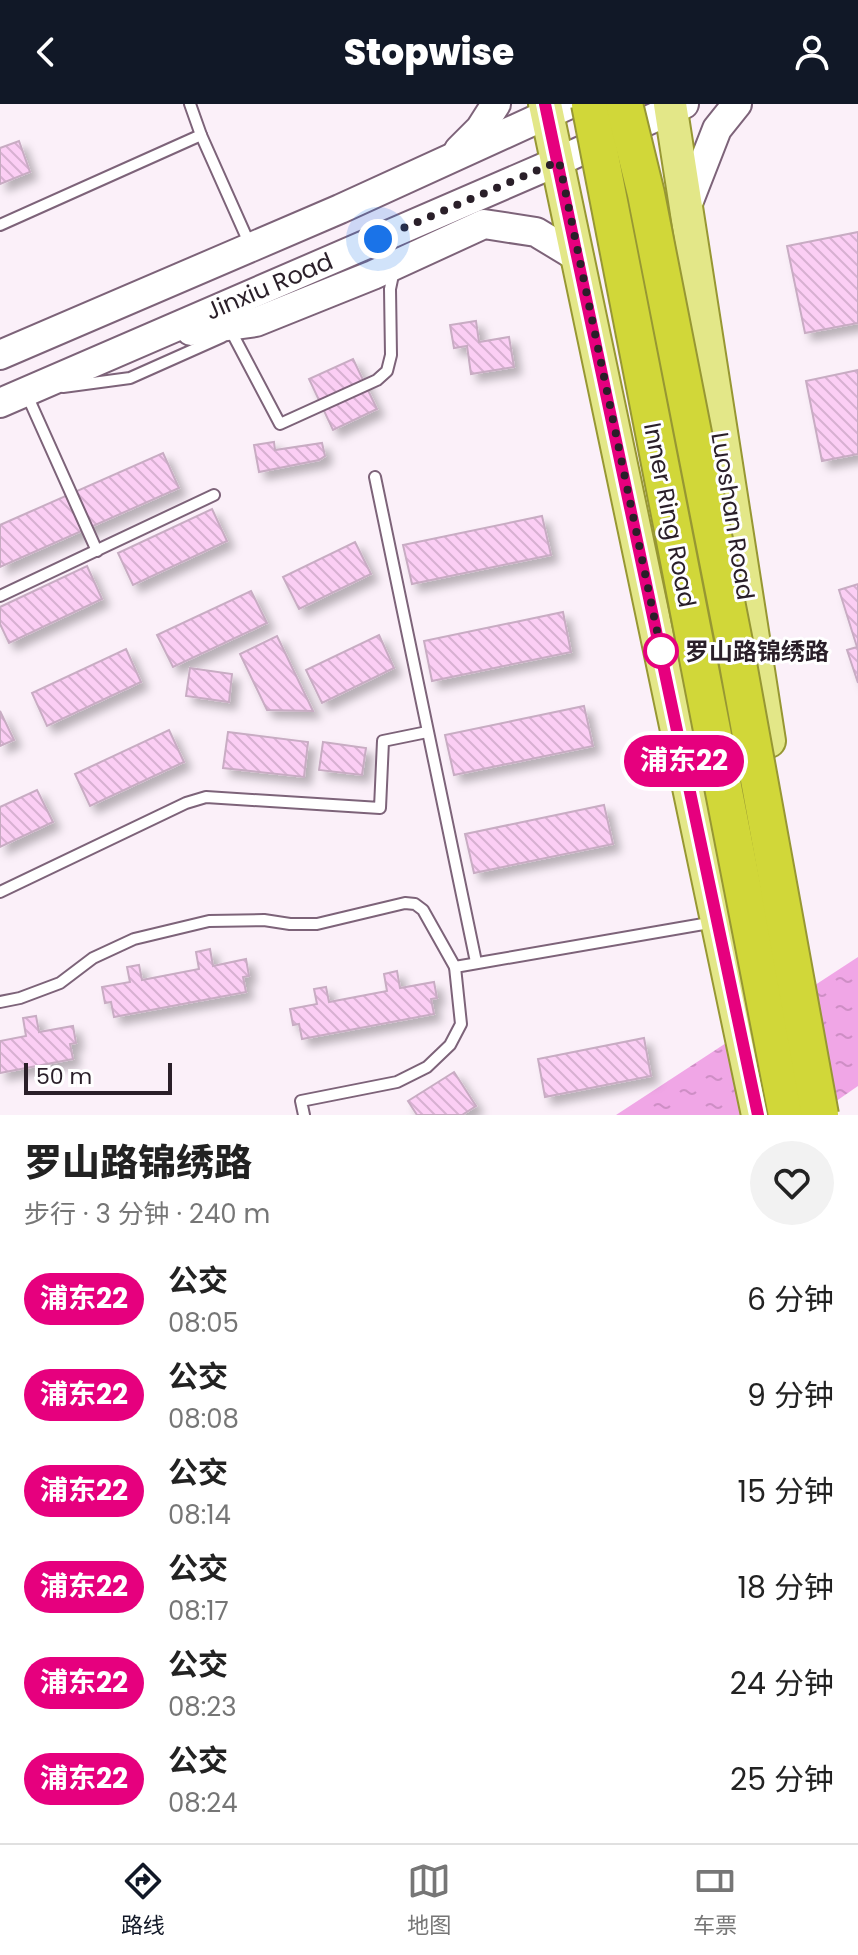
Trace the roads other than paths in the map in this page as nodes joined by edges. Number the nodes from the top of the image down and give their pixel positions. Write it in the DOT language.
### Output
graph roads {
  1 [pos="190,104"];
  2 [pos="496,104"];
  3 [pos="590,104"];
  4 [pos="624,104"];
  5 [pos="737,104"];
  6 [pos="675,106"];
  7 [pos="554,107"];
  8 [pos="201,135"];
  9 [pos="450,159"];
  10 [pos="559,161"];
  11 [pos="685,211"];
  12 [pos="0,225"];
  13 [pos="251,247"];
  14 [pos="579,258"];
  15 [pos="395,265"];
  16 [pos="244,327"];
  17 [pos="155,336"];
  18 [pos="0,355"];
  19 [pos="13,398"];
  20 [pos="375,477"];
  21 [pos="214,495"];
  22 [pos="97,551"];
  23 [pos="0,596"];
  24 [pos="427,732"];
  25 [pos="0,892"];
  26 [pos="718,921"];
  27 [pos="476,962"];
  28 [pos="455,967"];
  29 [pos="0,1002"];
  30 [pos="304,1115"];
  31 [pos="758,1115"];
  32 [pos="787,1115"];
  33 [pos="820,1115"];
  34 [pos="838,1115"];
  1 -- 8 [label="lane"];
  2 -- 9 [label="main road"];
  3 -- 32 [label="highway, Inner Ring Road, bridge"];
  4 -- 33 [label="highway, Inner Ring Road, bridge"];
  5 -- 11 [label="main road"];
  6 -- 10 [label="main road, Jinxiu Road"];
  6 -- 11 [label="main road, Luoshan Road"];
  7 -- 9 [label="main road, Jinxiu Road"];
  7 -- 10 [label="main road"];
  8 -- 12 [label="lane"];
  8 -- 13 [label="lane"];
  9 -- 13 [label="main road, Jinxiu Road"];
  10 -- 14 [label="main road"];
  10 -- 17 [label="main road, Jinxiu Road"];
  11 -- 34 [label="main road, Luoshan Road"];
  13 -- 18 [label="main road, Jinxiu Road"];
  14 -- 15 [label="main road"];
  14 -- 26 [label="main road"];
  15 -- 16 [label="main road"];
  15 -- 16 [label="lane"];
  16 -- 17 [label="main road"];
  16 -- 19 [label="lane"];
  17 -- 19 [label="main road, Jinxiu Road"];
  19 -- 22 [label="lane"];
  20 -- 24 [label="lane"];
  21 -- 22 [label="lane"];
  22 -- 23 [label="lane"];
  24 -- 25 [label="lane"];
  24 -- 27 [label="lane"];
  26 -- 27 [label="lane"];
  26 -- 31 [label="main road"];
  27 -- 28 [label="lane"];
  28 -- 29 [label="lane"];
  28 -- 30 [label="lane"];
}
